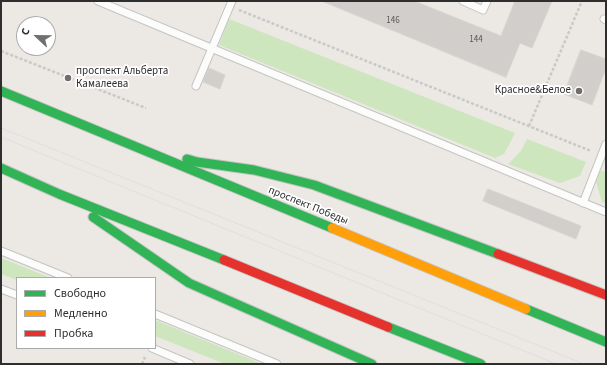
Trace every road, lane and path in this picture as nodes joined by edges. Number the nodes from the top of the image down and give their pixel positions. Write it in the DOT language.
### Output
graph roads {
  1 [pos="98,1"];
  2 [pos="463,1"];
  3 [pos="487,1"];
  4 [pos="582,1"];
  5 [pos="231,4"];
  6 [pos="212,48"];
  7 [pos="1,51"];
  8 [pos="196,86"];
  9 [pos="1,91"];
  10 [pos="146,108"];
  11 [pos="529,126"];
  12 [pos="116,140"];
  13 [pos="606,144"];
  14 [pos="602,156"];
  15 [pos="1,168"];
  16 [pos="58,194"];
  17 [pos="583,203"];
  18 [pos="606,212"];
  19 [pos="1,251"];
  20 [pos="66,277"];
  21 [pos="1,289"];
  22 [pos="16,295"];
  23 [pos="606,295"];
  24 [pos="156,314"];
  25 [pos="606,342"];
  26 [pos="154,349"];
  27 [pos="190,364"];
  28 [pos="276,364"];
  29 [pos="372,364"];
  30 [pos="481,364"];
  1 -- 6 [label="lane"];
  2 -- 3 [label="lane"];
  4 -- 11 [label="path"];
  5 -- 6 [label="lane"];
  5 -- 11 [label="path"];
  6 -- 8 [label="lane"];
  6 -- 17 [label="lane"];
  7 -- 10 [label="path"];
  9 -- 12 [label="main road, проспект Победы"];
  11 -- 14 [label="path"];
  12 -- 23 [label="main road"];
  12 -- 25 [label="main road, проспект Победы"];
  13 -- 14 [label="lane"];
  14 -- 17 [label="lane"];
  15 -- 16 [label="main road"];
  16 -- 29 [label="main road"];
  16 -- 30 [label="main road"];
  17 -- 18 [label="lane"];
  19 -- 20 [label="lane"];
  21 -- 22 [label="lane"];
  24 -- 28 [label="lane"];
  26 -- 27 [label="lane"];
}
